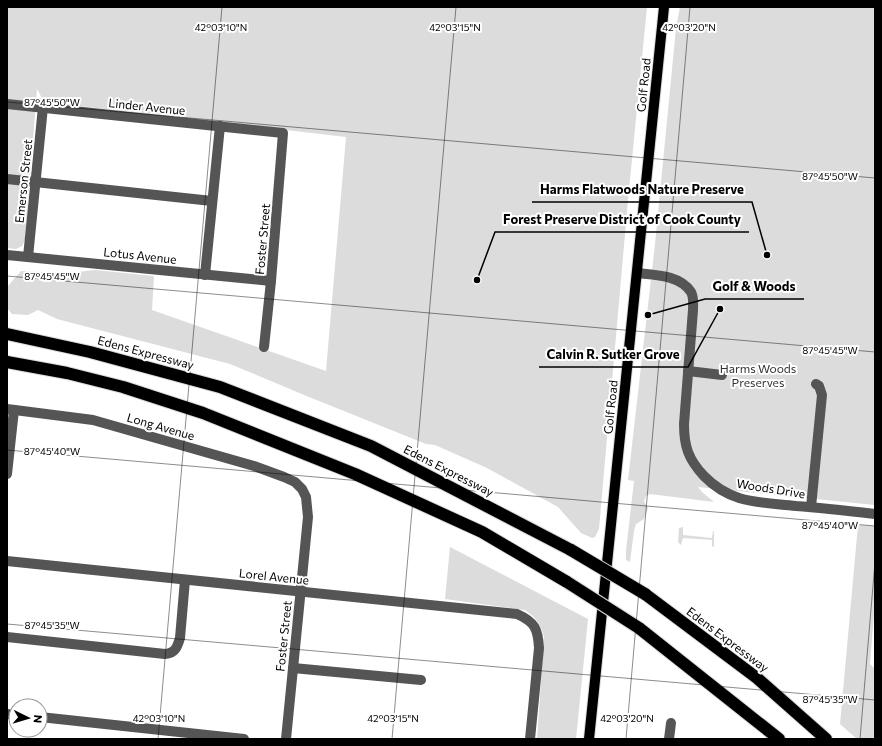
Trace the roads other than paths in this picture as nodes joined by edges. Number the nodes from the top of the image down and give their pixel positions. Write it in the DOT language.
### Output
graph roads {
  1 [pos="664,7"];
  2 [pos="7,104"];
  3 [pos="43,108"];
  4 [pos="220,126"];
  5 [pos="284,133"];
  6 [pos="7,179"];
  7 [pos="36,181"];
  8 [pos="212,201"];
  9 [pos="7,255"];
  10 [pos="28,258"];
  11 [pos="637,273"];
  12 [pos="205,275"];
  13 [pos="271,281"];
  14 [pos="7,334"];
  15 [pos="264,347"];
  16 [pos="7,362"];
  17 [pos="688,371"];
  18 [pos="722,375"];
  19 [pos="816,384"];
  20 [pos="10,410"];
  21 [pos="7,474"];
  22 [pos="302,489"];
  23 [pos="811,507"];
  24 [pos="875,514"];
  25 [pos="7,561"];
  26 [pos="185,580"];
  27 [pos="301,592"];
  28 [pos="7,637"];
  29 [pos="293,668"];
  30 [pos="421,680"];
  31 [pos="48,718"];
  32 [pos="671,723"];
  33 [pos="244,739"];
  34 [pos="286,739"];
  35 [pos="530,739"];
  36 [pos="589,739"];
  37 [pos="669,739"];
  38 [pos="779,739"];
  39 [pos="826,739"];
  1 -- 11 [label="main road, Golf Road"];
  2 -- 3 [label="street, Linder Avenue"];
  3 -- 4 [label="street, Linder Avenue"];
  3 -- 7 [label="street, Emerson Street"];
  4 -- 5 [label="street, Linder Avenue"];
  4 -- 8 [label="street"];
  5 -- 13 [label="street, Foster Street"];
  6 -- 7 [label="street"];
  7 -- 8 [label="street"];
  7 -- 10 [label="street, Emerson Street"];
  8 -- 12 [label="street"];
  9 -- 10 [label="street, Lotus Avenue"];
  10 -- 12 [label="street, Lotus Avenue"];
  11 -- 17 [label="street, Woods Drive"];
  11 -- 36 [label="main road, Golf Road"];
  12 -- 13 [label="street, Lotus Avenue"];
  13 -- 15 [label="street, Foster Street"];
  14 -- 39 [label="highway, Edens Expressway, bridge"];
  16 -- 38 [label="highway, bridge"];
  17 -- 18 [label="street"];
  17 -- 23 [label="street, Woods Drive"];
  19 -- 23 [label="street"];
  20 -- 21 [label="street"];
  20 -- 22 [label="street, Long Avenue"];
  22 -- 27 [label="street, Foster Street"];
  23 -- 24 [label="street, Woods Drive"];
  25 -- 26 [label="street, Lorel Avenue"];
  26 -- 27 [label="street, Lorel Avenue"];
  26 -- 28 [label="street"];
  27 -- 29 [label="street, Foster Street"];
  27 -- 35 [label="street, Lorel Avenue"];
  29 -- 30 [label="street"];
  29 -- 34 [label="street, Foster Street"];
  31 -- 33 [label="street"];
  32 -- 37 [label="street"];
}
